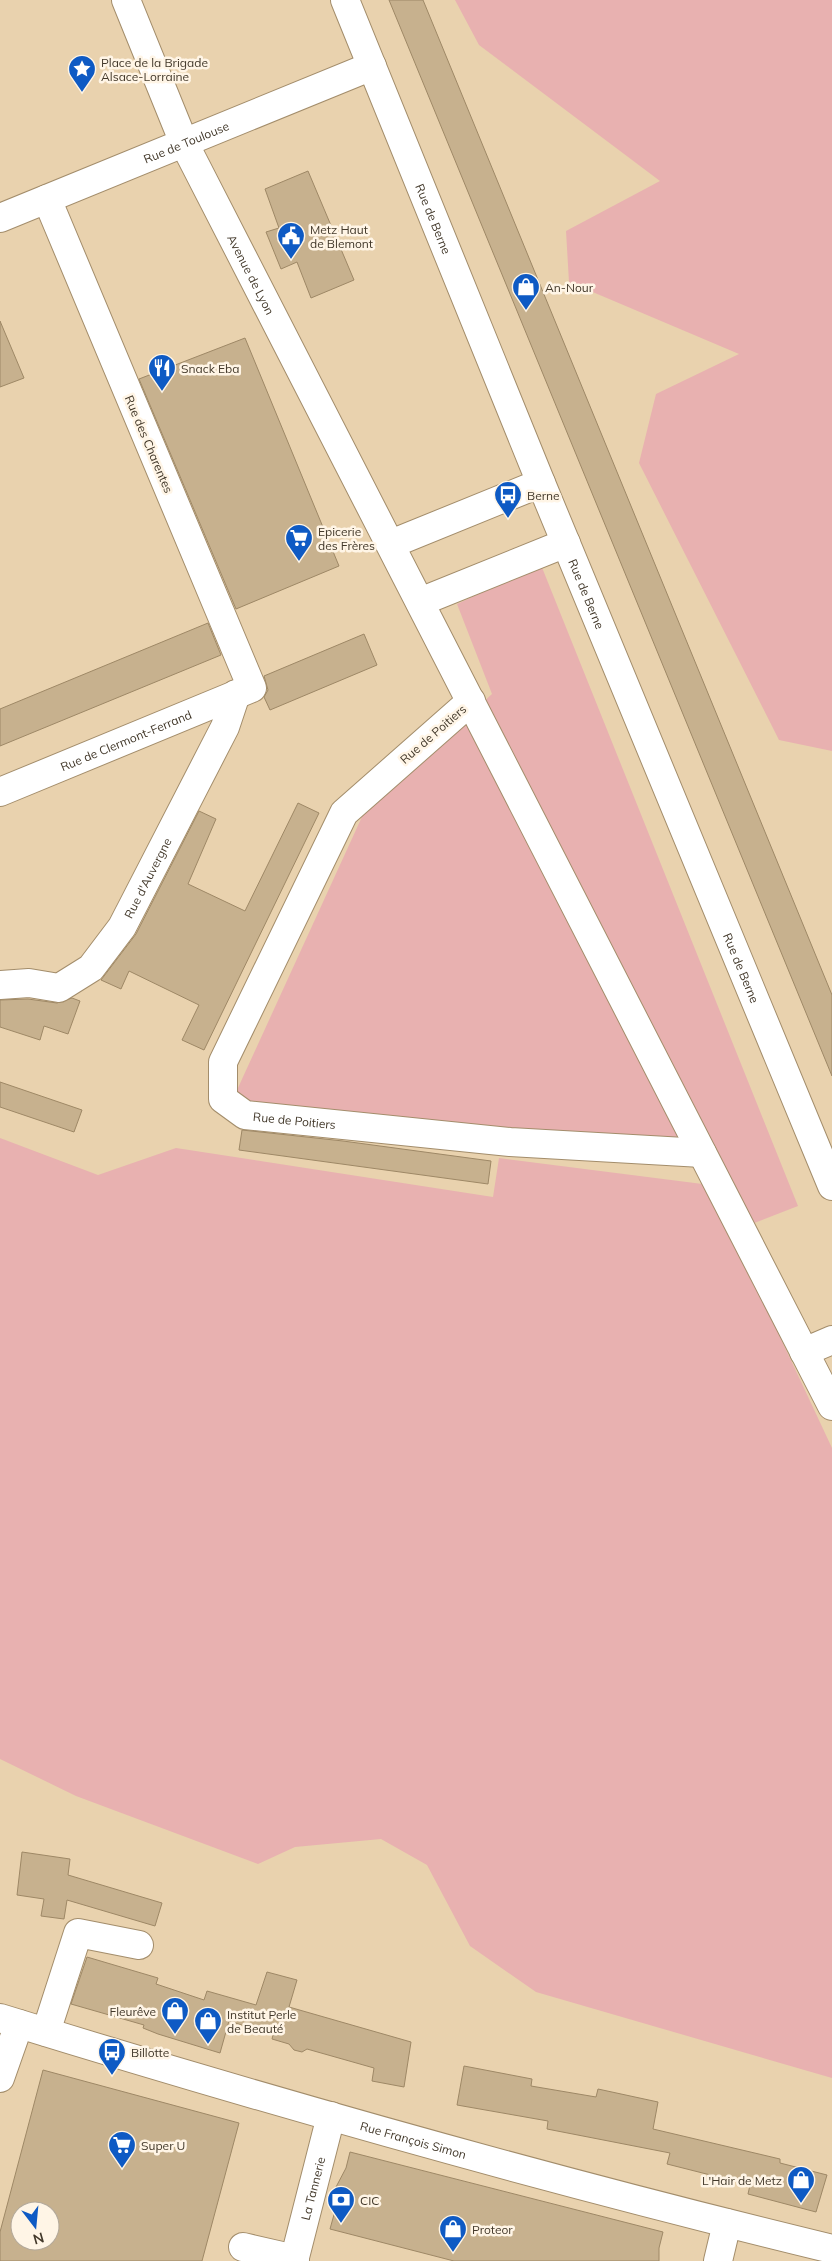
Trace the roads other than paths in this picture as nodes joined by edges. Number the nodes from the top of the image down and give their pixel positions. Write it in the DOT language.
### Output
graph roads {
  1 [pos="126,0"];
  2 [pos="345,0"];
  3 [pos="372,66"];
  4 [pos="184,143"];
  5 [pos="47,199"];
  6 [pos="0,218"];
  7 [pos="541,483"];
  8 [pos="566,543"];
  9 [pos="390,544"];
  10 [pos="420,602"];
  11 [pos="244,691"];
  12 [pos="471,701"];
  13 [pos="0,792"];
  14 [pos="0,985"];
  15 [pos="702,1153"];
  16 [pos="832,1186"];
  17 [pos="832,1340"];
  18 [pos="804,1352"];
  19 [pos="832,1406"];
  20 [pos="139,1945"];
  21 [pos="10,2021"];
  22 [pos="46,2032"];
  23 [pos="0,2078"];
  24 [pos="332,2116"];
  25 [pos="727,2223"];
  26 [pos="243,2247"];
  27 [pos="832,2249"];
  28 [pos="295,2260"];
  29 [pos="718,2261"];
  1 -- 4 [label="street, Avenue de Lyon"];
  2 -- 3 [label="street, Rue de Berne"];
  3 -- 4 [label="street, Rue de Toulouse"];
  3 -- 7 [label="street, Rue de Berne"];
  4 -- 5 [label="street, Rue de Toulouse"];
  4 -- 9 [label="street, Avenue de Lyon"];
  5 -- 6 [label="street, Rue de Toulouse"];
  5 -- 11 [label="street, Rue des Charentes"];
  7 -- 8 [label="street, Rue de Berne"];
  7 -- 9 [label="street"];
  8 -- 10 [label="street"];
  8 -- 16 [label="street, Rue de Berne"];
  9 -- 10 [label="street, Avenue de Lyon"];
  10 -- 12 [label="street, Avenue de Lyon"];
  11 -- 13 [label="street, Rue de Clermont-Ferrand"];
  11 -- 14 [label="street, Rue d'Auvergne"];
  12 -- 15 [label="street, Avenue de Lyon"];
  12 -- 15 [label="street, Rue de Poitiers"];
  15 -- 18 [label="street, Avenue de Lyon"];
  17 -- 18 [label="street"];
  18 -- 19 [label="street, Avenue de Lyon"];
  20 -- 22 [label="street"];
  21 -- 22 [label="street, Rue François Simon"];
  21 -- 23 [label="street"];
  22 -- 24 [label="street, Rue François Simon"];
  24 -- 25 [label="street, Rue François Simon"];
  24 -- 28 [label="street, La Tannerie"];
  25 -- 27 [label="street, Rue François Simon"];
  25 -- 29 [label="street"];
  26 -- 28 [label="street"];
}
